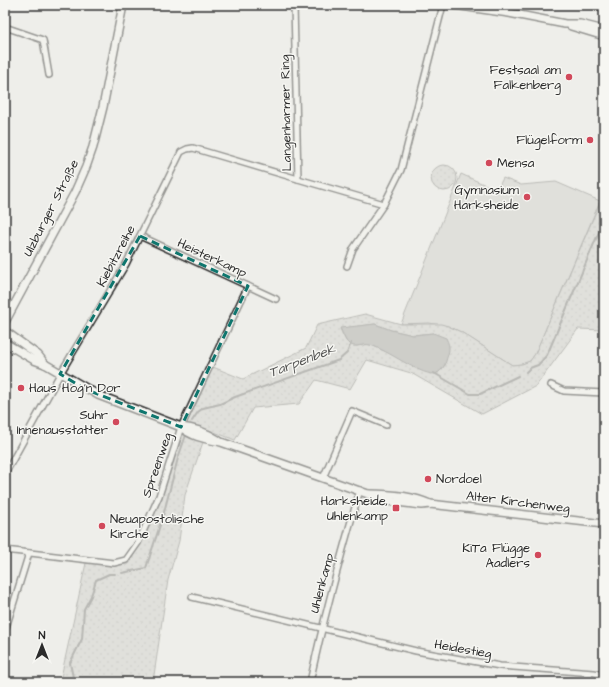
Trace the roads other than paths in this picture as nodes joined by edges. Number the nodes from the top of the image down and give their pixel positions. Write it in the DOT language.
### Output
graph roads {
  1 [pos="123,5"];
  2 [pos="294,5"];
  3 [pos="444,5"];
  4 [pos="454,5"];
  5 [pos="478,6"];
  6 [pos="565,24"];
  7 [pos="5,27"];
  8 [pos="604,30"];
  9 [pos="604,36"];
  10 [pos="49,75"];
  11 [pos="298,179"];
  12 [pos="384,204"];
  13 [pos="140,236"];
  14 [pos="347,266"];
  15 [pos="248,286"];
  16 [pos="276,299"];
  17 [pos="5,322"];
  18 [pos="5,331"];
  19 [pos="5,343"];
  20 [pos="45,364"];
  21 [pos="60,374"];
  22 [pos="551,385"];
  23 [pos="604,393"];
  24 [pos="386,425"];
  25 [pos="181,427"];
  26 [pos="5,474"];
  27 [pos="323,478"];
  28 [pos="360,490"];
  29 [pos="604,524"];
  30 [pos="5,550"];
  31 [pos="29,553"];
  32 [pos="192,597"];
  33 [pos="321,629"];
  34 [pos="5,631"];
  35 [pos="604,675"];
  36 [pos="310,682"];
  1 -- 17 [label="main road, Ulzburger Straße"];
  2 -- 11 [label="street, Langenharmer Ring"];
  3 -- 12 [label="street"];
  4 -- 5 [label="main road"];
  5 -- 6 [label="main road"];
  6 -- 8 [label="main road"];
  6 -- 9 [label="main road"];
  7 -- 10 [label="street"];
  11 -- 12 [label="street, Langenharmer Ring"];
  11 -- 13 [label="street, Kiebitzreihe"];
  12 -- 14 [label="street"];
  13 -- 15 [label="street, Heisterkamp"];
  13 -- 21 [label="street, Kiebitzreihe"];
  15 -- 16 [label="street, Heisterkamp"];
  15 -- 25 [label="street, Spreenweg"];
  18 -- 20 [label="main road, Alter Kirchenweg"];
  19 -- 20 [label="main road, Alter Kirchenweg"];
  20 -- 21 [label="main road, Alter Kirchenweg"];
  21 -- 25 [label="main road, Alter Kirchenweg"];
  21 -- 26 [label="street, Kiebitzreihe"];
  22 -- 23 [label="street"];
  24 -- 27 [label="street"];
  25 -- 27 [label="main road, Alter Kirchenweg"];
  25 -- 31 [label="street, Spreenweg"];
  27 -- 28 [label="main road, Alter Kirchenweg"];
  28 -- 29 [label="main road, Alter Kirchenweg"];
  28 -- 33 [label="street, Uhlenkamp"];
  30 -- 31 [label="street, Spreenweg"];
  31 -- 34 [label="street"];
  32 -- 33 [label="street, Heidestieg"];
  33 -- 35 [label="street, Heidestieg"];
  33 -- 36 [label="street, Uhlenkamp"];
}
